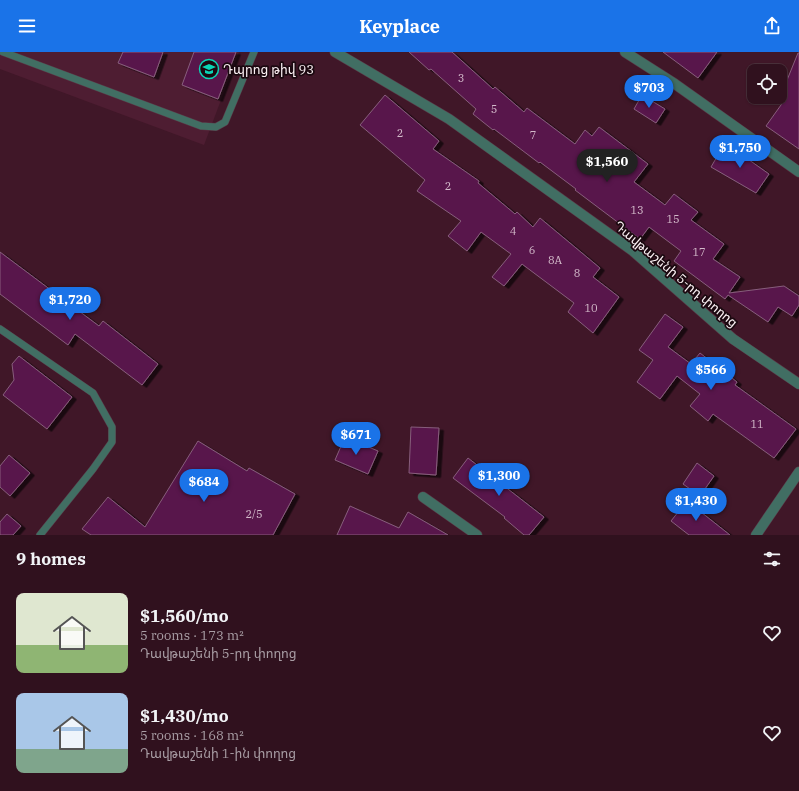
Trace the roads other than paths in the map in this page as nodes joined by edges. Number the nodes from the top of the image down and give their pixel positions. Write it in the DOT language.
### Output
graph roads {
  1 [pos="3,52"];
  2 [pos="254,52"];
  3 [pos="336,52"];
  4 [pos="625,52"];
  5 [pos="799,172"];
  6 [pos="0,329"];
  7 [pos="799,384"];
  8 [pos="799,472"];
  9 [pos="422,497"];
  10 [pos="40,535"];
  11 [pos="478,535"];
  12 [pos="756,535"];
  1 -- 2 [label="lane"];
  3 -- 7 [label="street, Դավթաշենի 5-րդ փողոց"];
  4 -- 5 [label="street"];
  6 -- 10 [label="lane"];
  8 -- 12 [label="street"];
  9 -- 11 [label="street"];
}
